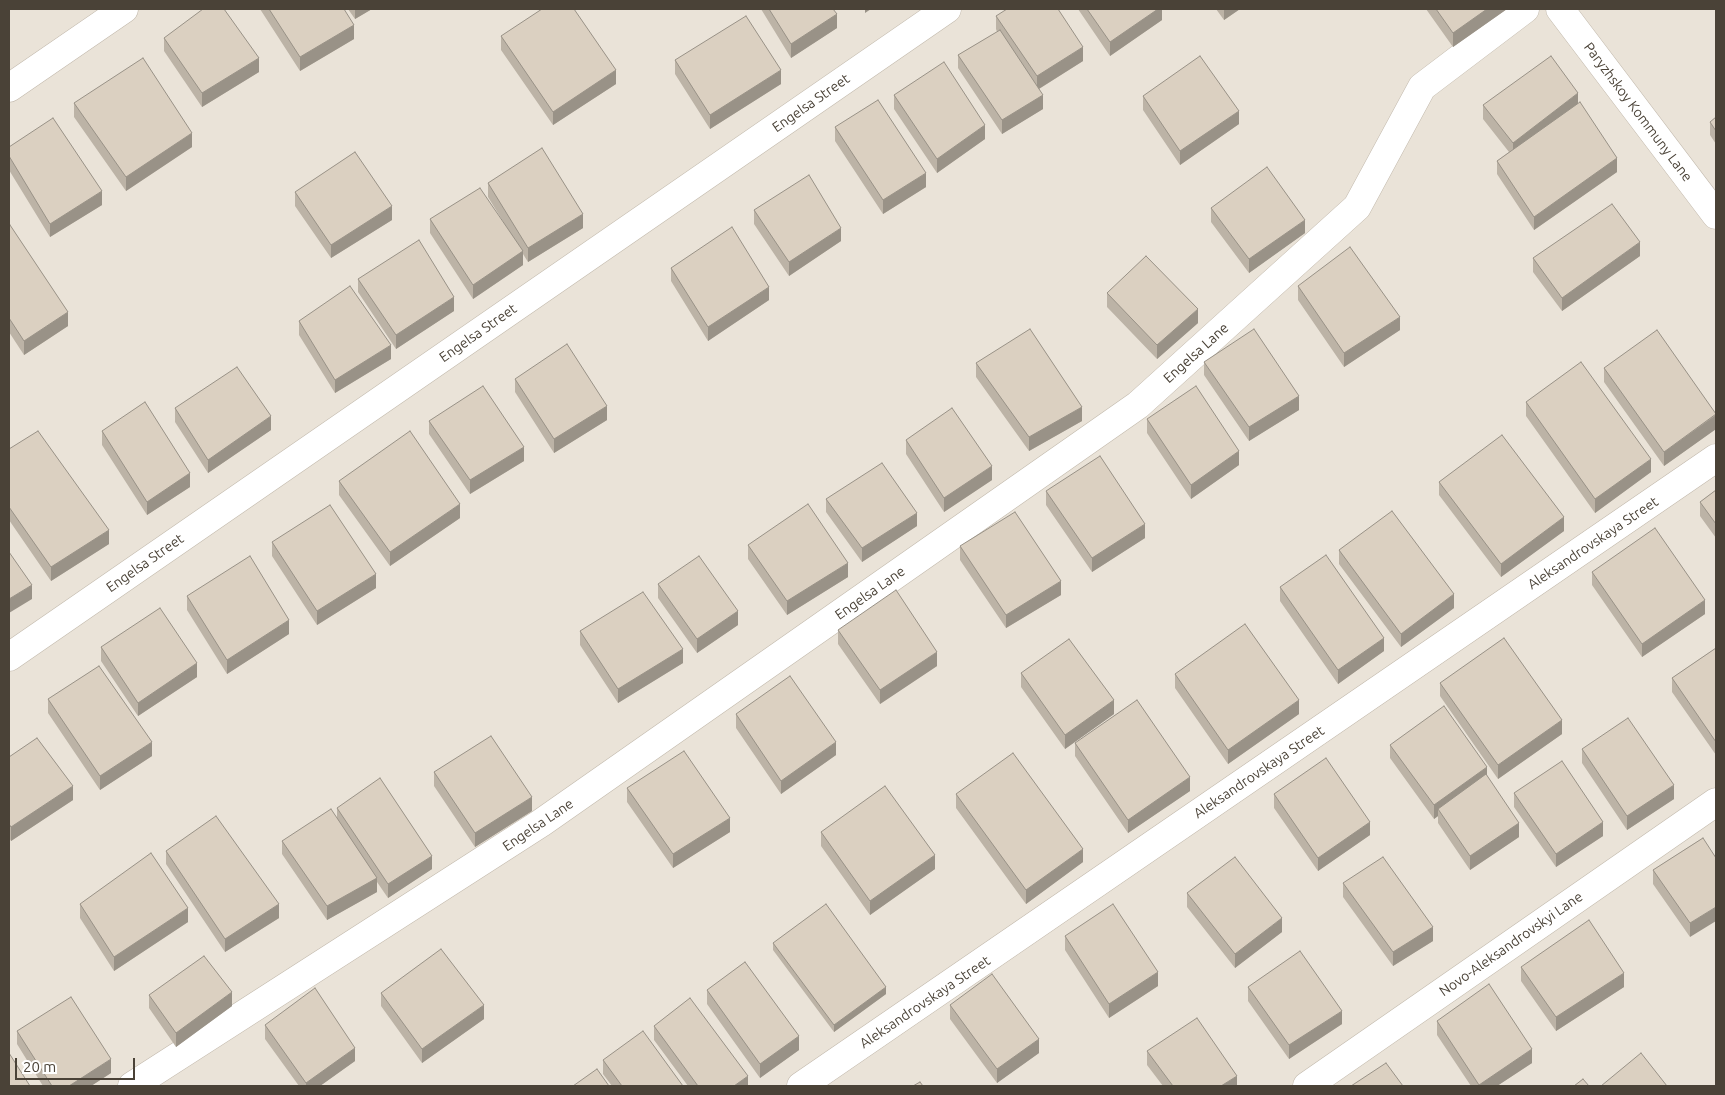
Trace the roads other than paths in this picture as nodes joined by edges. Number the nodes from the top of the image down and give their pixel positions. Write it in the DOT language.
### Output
graph roads {
  1 [pos="124,9"];
  2 [pos="947,9"];
  3 [pos="1525,9"];
  4 [pos="1560,9"];
  5 [pos="9,88"];
  6 [pos="1716,215"];
  7 [pos="1716,458"];
  8 [pos="9,658"];
  9 [pos="1716,802"];
  10 [pos="132,1086"];
  11 [pos="801,1086"];
  12 [pos="1307,1086"];
  1 -- 5 [label="street"];
  2 -- 8 [label="street, Engelsa Street"];
  3 -- 10 [label="street, Engelsa Lane"];
  4 -- 6 [label="street, Paryzhskoy Kommuny Lane"];
  7 -- 11 [label="street, Aleksandrovskaya Street"];
  9 -- 12 [label="street, Novo-Aleksandrovskyi Lane"];
}
